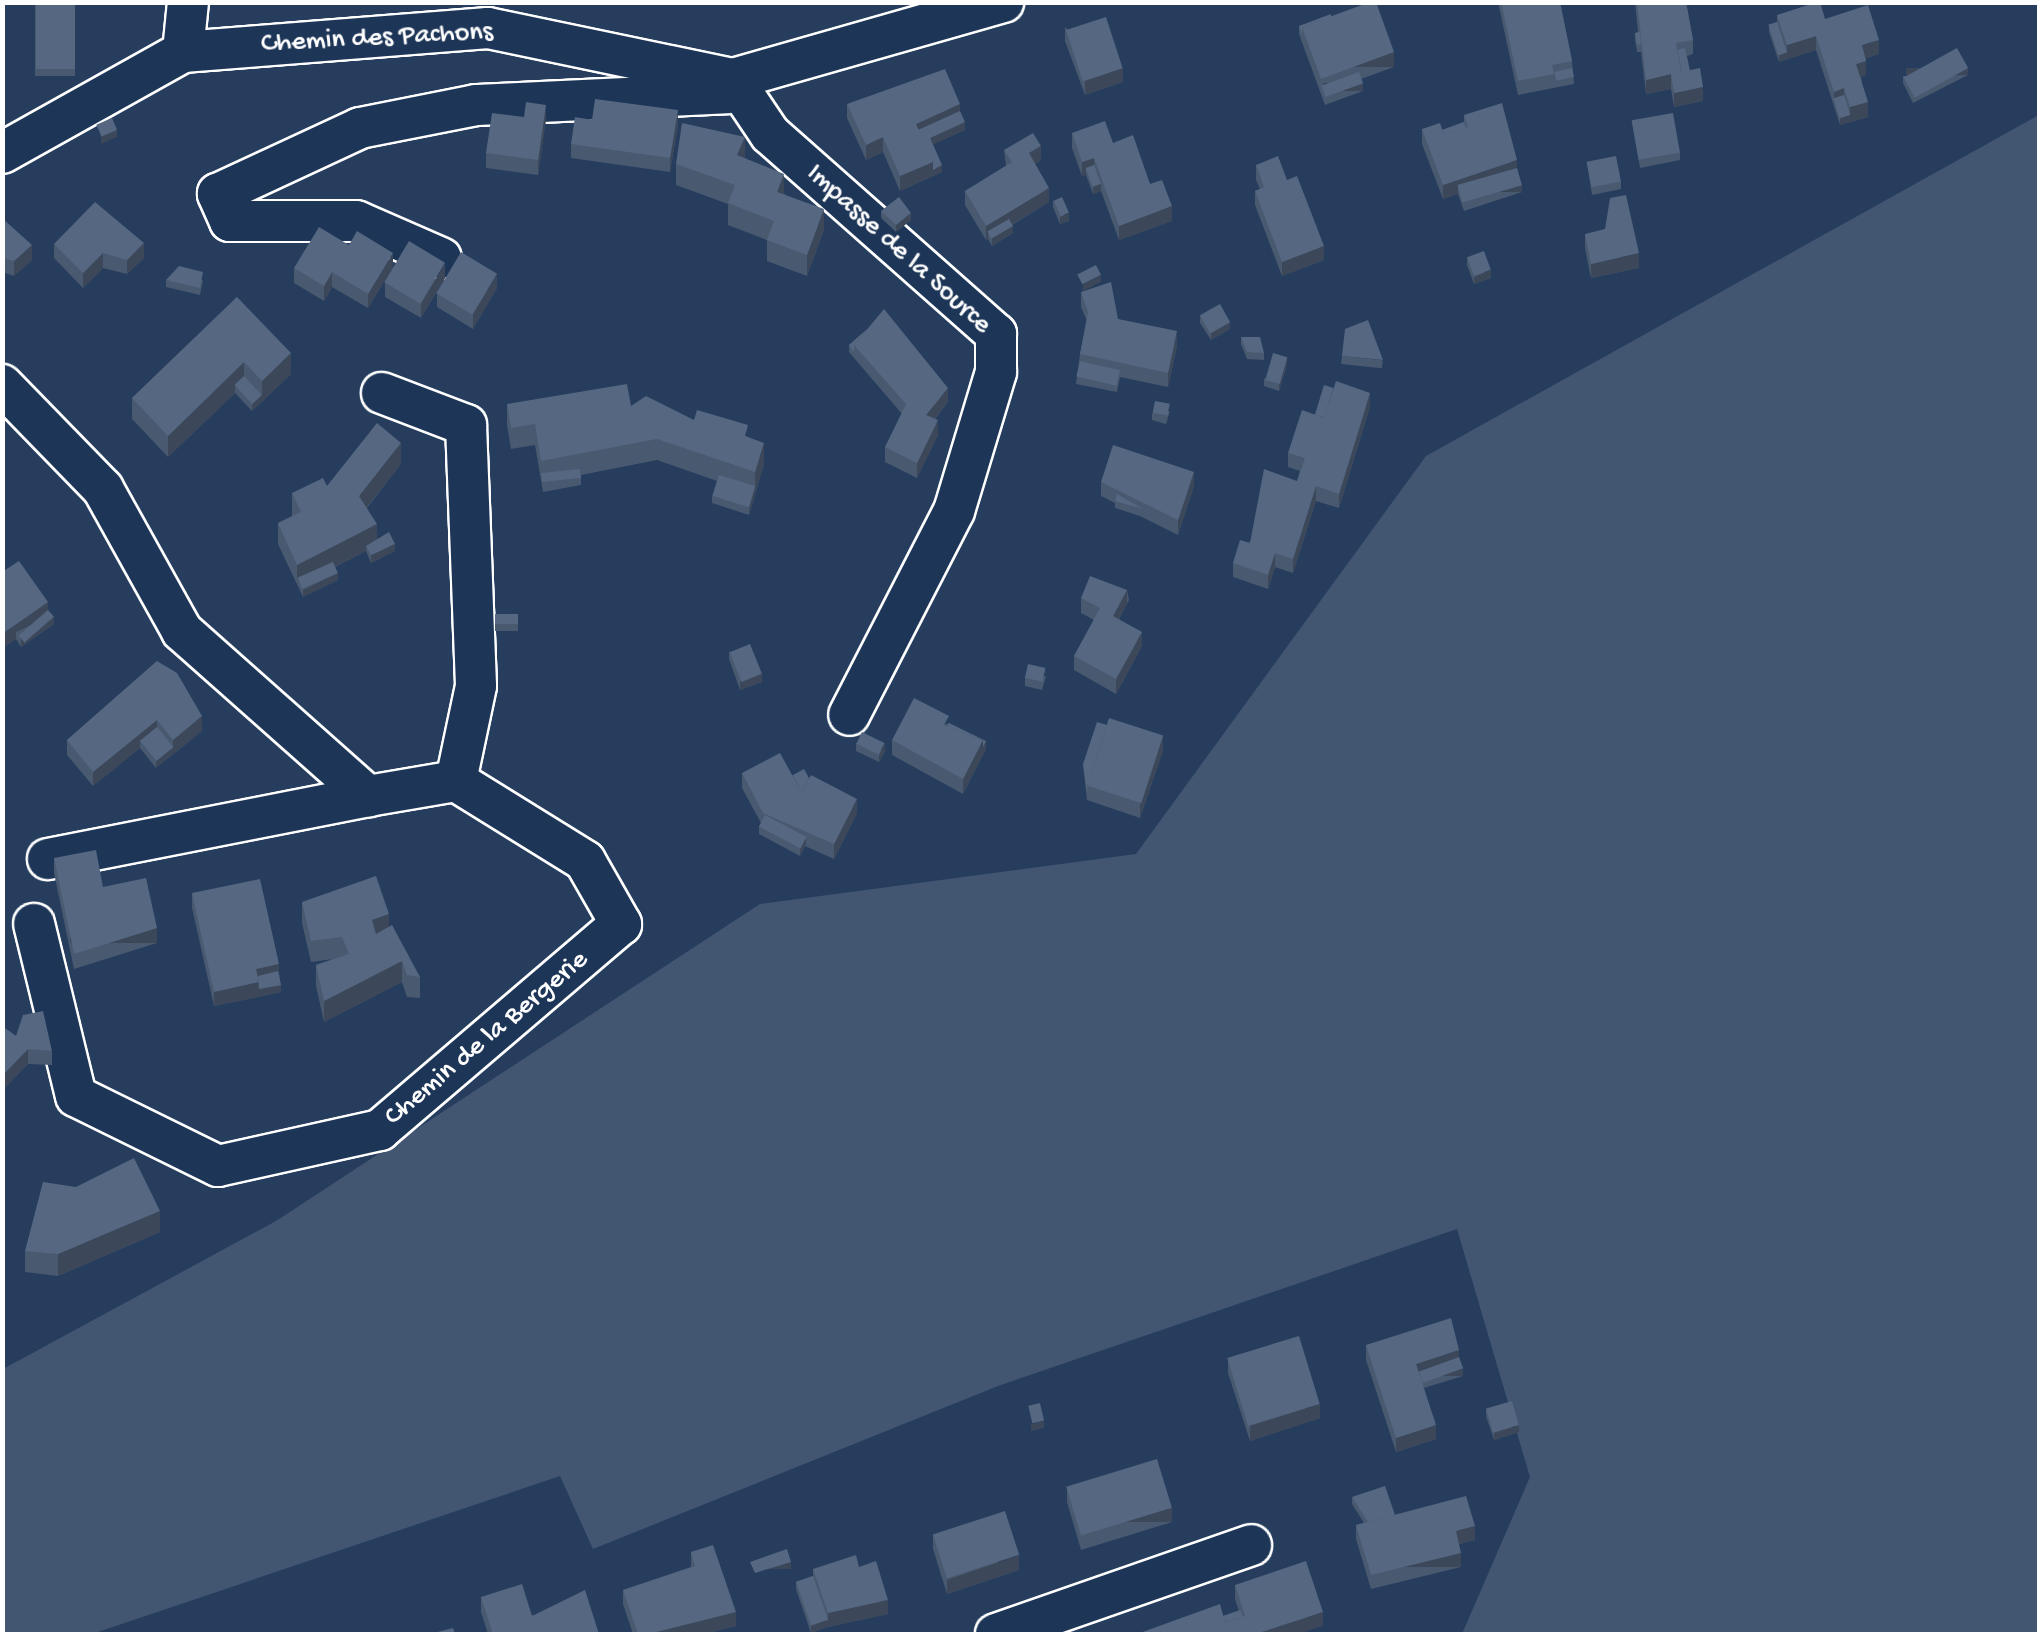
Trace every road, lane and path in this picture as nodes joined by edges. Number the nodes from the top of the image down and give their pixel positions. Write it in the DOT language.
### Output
graph roads {
  1 [pos="188,2"];
  2 [pos="1003,2"];
  3 [pos="183,52"];
  4 [pos="738,86"];
  5 [pos="2,154"];
  6 [pos="442,258"];
  7 [pos="2,384"];
  8 [pos="382,393"];
  9 [pos="849,715"];
  10 [pos="456,780"];
  11 [pos="368,796"];
  12 [pos="48,860"];
  13 [pos="34,924"];
  14 [pos="1251,1544"];
  15 [pos="1080,1621"];
  16 [pos="996,1634"];
  1 -- 3 [label="street"];
  2 -- 4 [label="street, Chemin des Pachons"];
  3 -- 4 [label="street, Chemin des Pachons"];
  3 -- 5 [label="street, Chemin des Pachons"];
  4 -- 6 [label="street"];
  4 -- 9 [label="street, Impasse de la Source"];
  7 -- 11 [label="street"];
  8 -- 10 [label="street"];
  10 -- 11 [label="street"];
  10 -- 13 [label="street, Chemin de la Bergerie"];
  11 -- 12 [label="street"];
  14 -- 15 [label="street"];
  15 -- 16 [label="street"];
}
